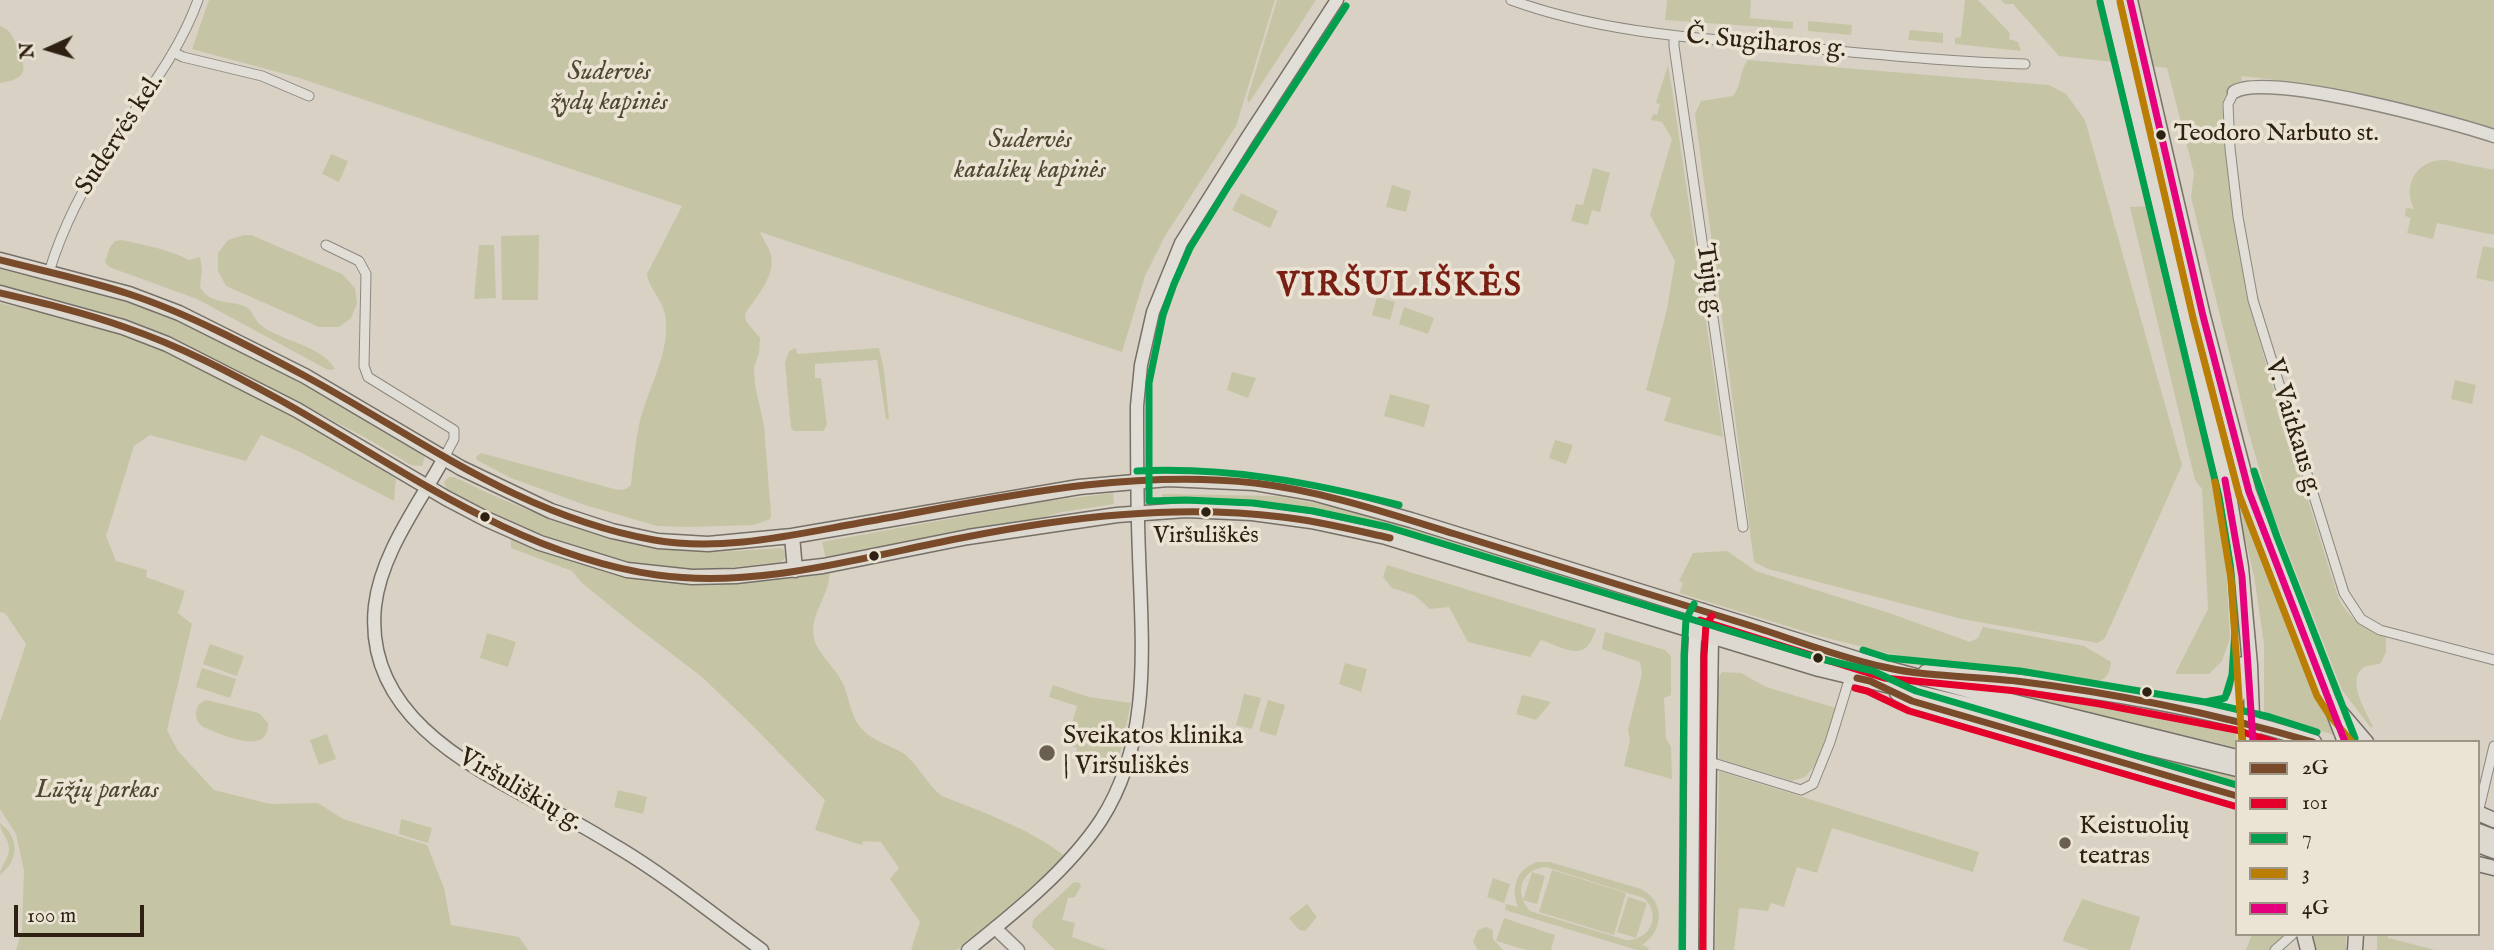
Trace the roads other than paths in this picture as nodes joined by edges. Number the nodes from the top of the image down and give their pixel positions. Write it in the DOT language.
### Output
graph roads {
  1 [pos="198,0"];
  2 [pos="1338,0"];
  3 [pos="1511,0"];
  4 [pos="2110,0"];
  5 [pos="2130,0"];
  6 [pos="1674,36"];
  7 [pos="175,53"];
  8 [pos="2025,64"];
  9 [pos="2234,92"];
  10 [pos="309,96"];
  11 [pos="2494,136"];
  12 [pos="326,245"];
  13 [pos="0,260"];
  14 [pos="49,272"];
  15 [pos="0,293"];
  16 [pos="444,458"];
  17 [pos="1137,481"];
  18 [pos="428,487"];
  19 [pos="1138,512"];
  20 [pos="1743,527"];
  21 [pos="792,536"];
  22 [pos="795,570"];
  23 [pos="1703,610"];
  24 [pos="1696,632"];
  25 [pos="2247,635"];
  26 [pos="1712,637"];
  27 [pos="2494,660"];
  28 [pos="1886,668"];
  29 [pos="1850,677"];
  30 [pos="1870,681"];
  31 [pos="2326,691"];
  32 [pos="2206,713"];
  33 [pos="2252,723"];
  34 [pos="2117,733"];
  35 [pos="2253,740"];
  36 [pos="2309,740"];
  37 [pos="2344,740"];
  38 [pos="2364,740"];
  39 [pos="2494,746"];
  40 [pos="2235,757"];
  41 [pos="1710,762"];
  42 [pos="2235,768"];
  43 [pos="2235,795"];
  44 [pos="2480,805"];
  45 [pos="995,928"];
  46 [pos="2291,936"];
  47 [pos="761,950"];
  48 [pos="968,950"];
  49 [pos="1018,950"];
  50 [pos="1692,950"];
  51 [pos="1707,950"];
  52 [pos="2275,950"];
  1 -- 7 [label="street, Sudervės kel."];
  2 -- 17 [label="main road"];
  3 -- 6 [label="street, Č. Sugiharos g."];
  4 -- 25 [label="main road"];
  5 -- 31 [label="main road"];
  6 -- 8 [label="street, Č. Sugiharos g."];
  6 -- 20 [label="street, Tujų g."];
  7 -- 10 [label="street"];
  7 -- 14 [label="street, Sudervės kel."];
  9 -- 11 [label="main road"];
  9 -- 27 [label="street, V. Vaitkaus g."];
  12 -- 16 [label="street"];
  13 -- 14 [label="main road"];
  14 -- 16 [label="main road"];
  15 -- 18 [label="main road"];
  16 -- 18 [label="main road, Viršuliškių g."];
  16 -- 21 [label="main road"];
  17 -- 19 [label="main road"];
  17 -- 21 [label="main road"];
  17 -- 23 [label="main road"];
  18 -- 22 [label="main road"];
  18 -- 47 [label="main road, Viršuliškių g."];
  19 -- 22 [label="main road"];
  19 -- 24 [label="main road"];
  19 -- 45 [label="main road"];
  21 -- 22 [label="main road"];
  23 -- 24 [label="main road"];
  23 -- 26 [label="main road"];
  23 -- 28 [label="main road"];
  24 -- 26 [label="main road"];
  24 -- 50 [label="main road"];
  25 -- 32 [label="main road"];
  25 -- 33 [label="main road"];
  26 -- 29 [label="main road"];
  26 -- 41 [label="main road"];
  28 -- 32 [label="main road"];
  28 -- 34 [label="main road"];
  29 -- 30 [label="main road"];
  29 -- 41 [label="street"];
  30 -- 34 [label="main road"];
  30 -- 43 [label="main road"];
  31 -- 37 [label="main road"];
  31 -- 38 [label="main road"];
  32 -- 33 [label="main road"];
  33 -- 35 [label="main road"];
  33 -- 36 [label="main road"];
  34 -- 40 [label="main road"];
  34 -- 42 [label="main road"];
  39 -- 44 [label="street"];
  41 -- 51 [label="main road"];
  45 -- 48 [label="main road"];
  45 -- 49 [label="main road"];
  46 -- 52 [label="street"];
}
